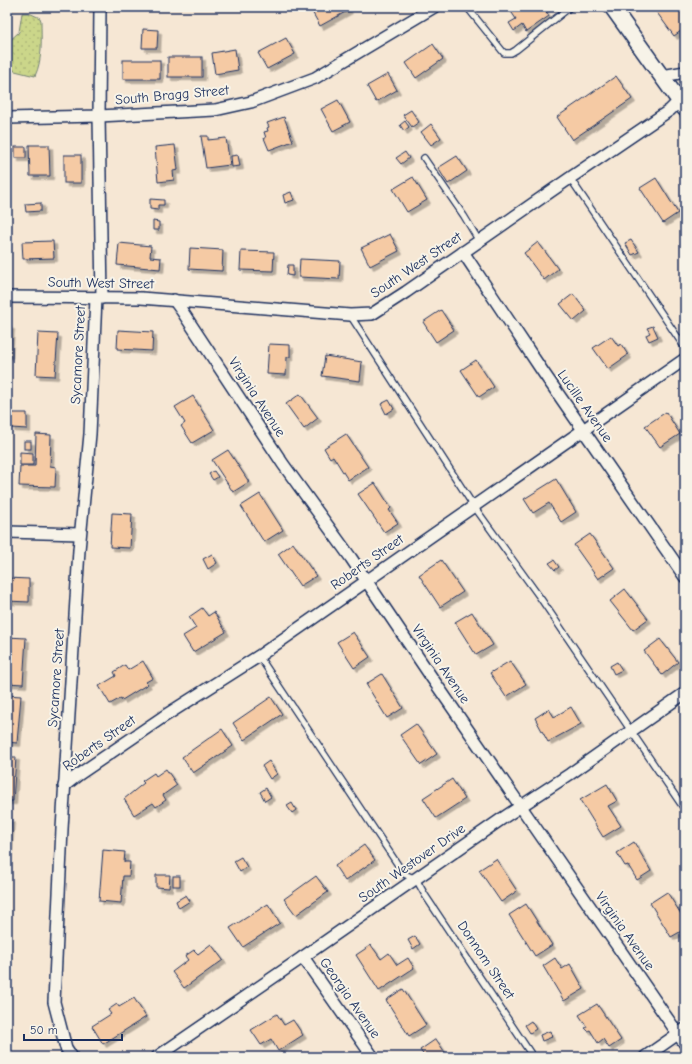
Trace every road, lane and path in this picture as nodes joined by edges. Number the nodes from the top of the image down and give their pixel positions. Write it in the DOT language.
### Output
graph roads {
  1 [pos="100,7"];
  2 [pos="434,7"];
  3 [pos="467,7"];
  4 [pos="568,7"];
  5 [pos="612,7"];
  6 [pos="685,72"];
  7 [pos="662,76"];
  8 [pos="682,105"];
  9 [pos="99,116"];
  10 [pos="7,118"];
  11 [pos="424,158"];
  12 [pos="570,178"];
  13 [pos="479,241"];
  14 [pos="463,252"];
  15 [pos="7,297"];
  16 [pos="99,298"];
  17 [pos="174,300"];
  18 [pos="350,315"];
  19 [pos="685,348"];
  20 [pos="685,359"];
  21 [pos="584,430"];
  22 [pos="473,505"];
  23 [pos="7,532"];
  24 [pos="80,534"];
  25 [pos="685,577"];
  26 [pos="366,580"];
  27 [pos="259,656"];
  28 [pos="685,693"];
  29 [pos="631,731"];
  30 [pos="64,786"];
  31 [pos="521,806"];
  32 [pos="685,810"];
  33 [pos="416,879"];
  34 [pos="303,957"];
  35 [pos="682,1031"];
  36 [pos="685,1044"];
  37 [pos="72,1057"];
  38 [pos="157,1057"];
  39 [pos="373,1057"];
  40 [pos="533,1057"];
  41 [pos="646,1057"];
  1 -- 9 [label="street, Sycamore Street"];
  2 -- 9 [label="street, South Bragg Street"];
  3 -- 4 [label="lane"];
  5 -- 7 [label="main road"];
  6 -- 7 [label="street"];
  7 -- 8 [label="main road"];
  8 -- 12 [label="street, South West Street"];
  9 -- 10 [label="street, South Bragg Street"];
  9 -- 16 [label="street, Sycamore Street"];
  11 -- 13 [label="lane"];
  12 -- 13 [label="street, South West Street"];
  12 -- 19 [label="lane"];
  13 -- 14 [label="street, South West Street"];
  14 -- 18 [label="street, South West Street"];
  14 -- 21 [label="street, Lucille Avenue"];
  15 -- 16 [label="street, South West Street"];
  16 -- 17 [label="street, South West Street"];
  16 -- 24 [label="street, Sycamore Street"];
  17 -- 18 [label="street, South West Street"];
  17 -- 26 [label="street, Virginia Avenue"];
  18 -- 22 [label="lane"];
  20 -- 21 [label="street, Roberts Street"];
  21 -- 22 [label="street, Roberts Street"];
  21 -- 25 [label="street, Lucille Avenue"];
  22 -- 26 [label="street, Roberts Street"];
  22 -- 29 [label="lane"];
  23 -- 24 [label="street"];
  24 -- 30 [label="street, Sycamore Street"];
  26 -- 27 [label="street, Roberts Street"];
  26 -- 31 [label="street, Virginia Avenue"];
  27 -- 30 [label="street, Roberts Street"];
  27 -- 33 [label="lane"];
  28 -- 29 [label="street, South Westover Drive"];
  29 -- 31 [label="street, South Westover Drive"];
  29 -- 32 [label="lane"];
  30 -- 37 [label="street, Sycamore Street"];
  31 -- 33 [label="street, South Westover Drive"];
  31 -- 35 [label="street, Virginia Avenue"];
  33 -- 34 [label="street, South Westover Drive"];
  33 -- 40 [label="lane, Donnom Street"];
  34 -- 38 [label="street, South Westover Drive"];
  34 -- 39 [label="street, Georgia Avenue"];
  35 -- 36 [label="street, Virginia Avenue"];
  35 -- 41 [label="street"];
}
